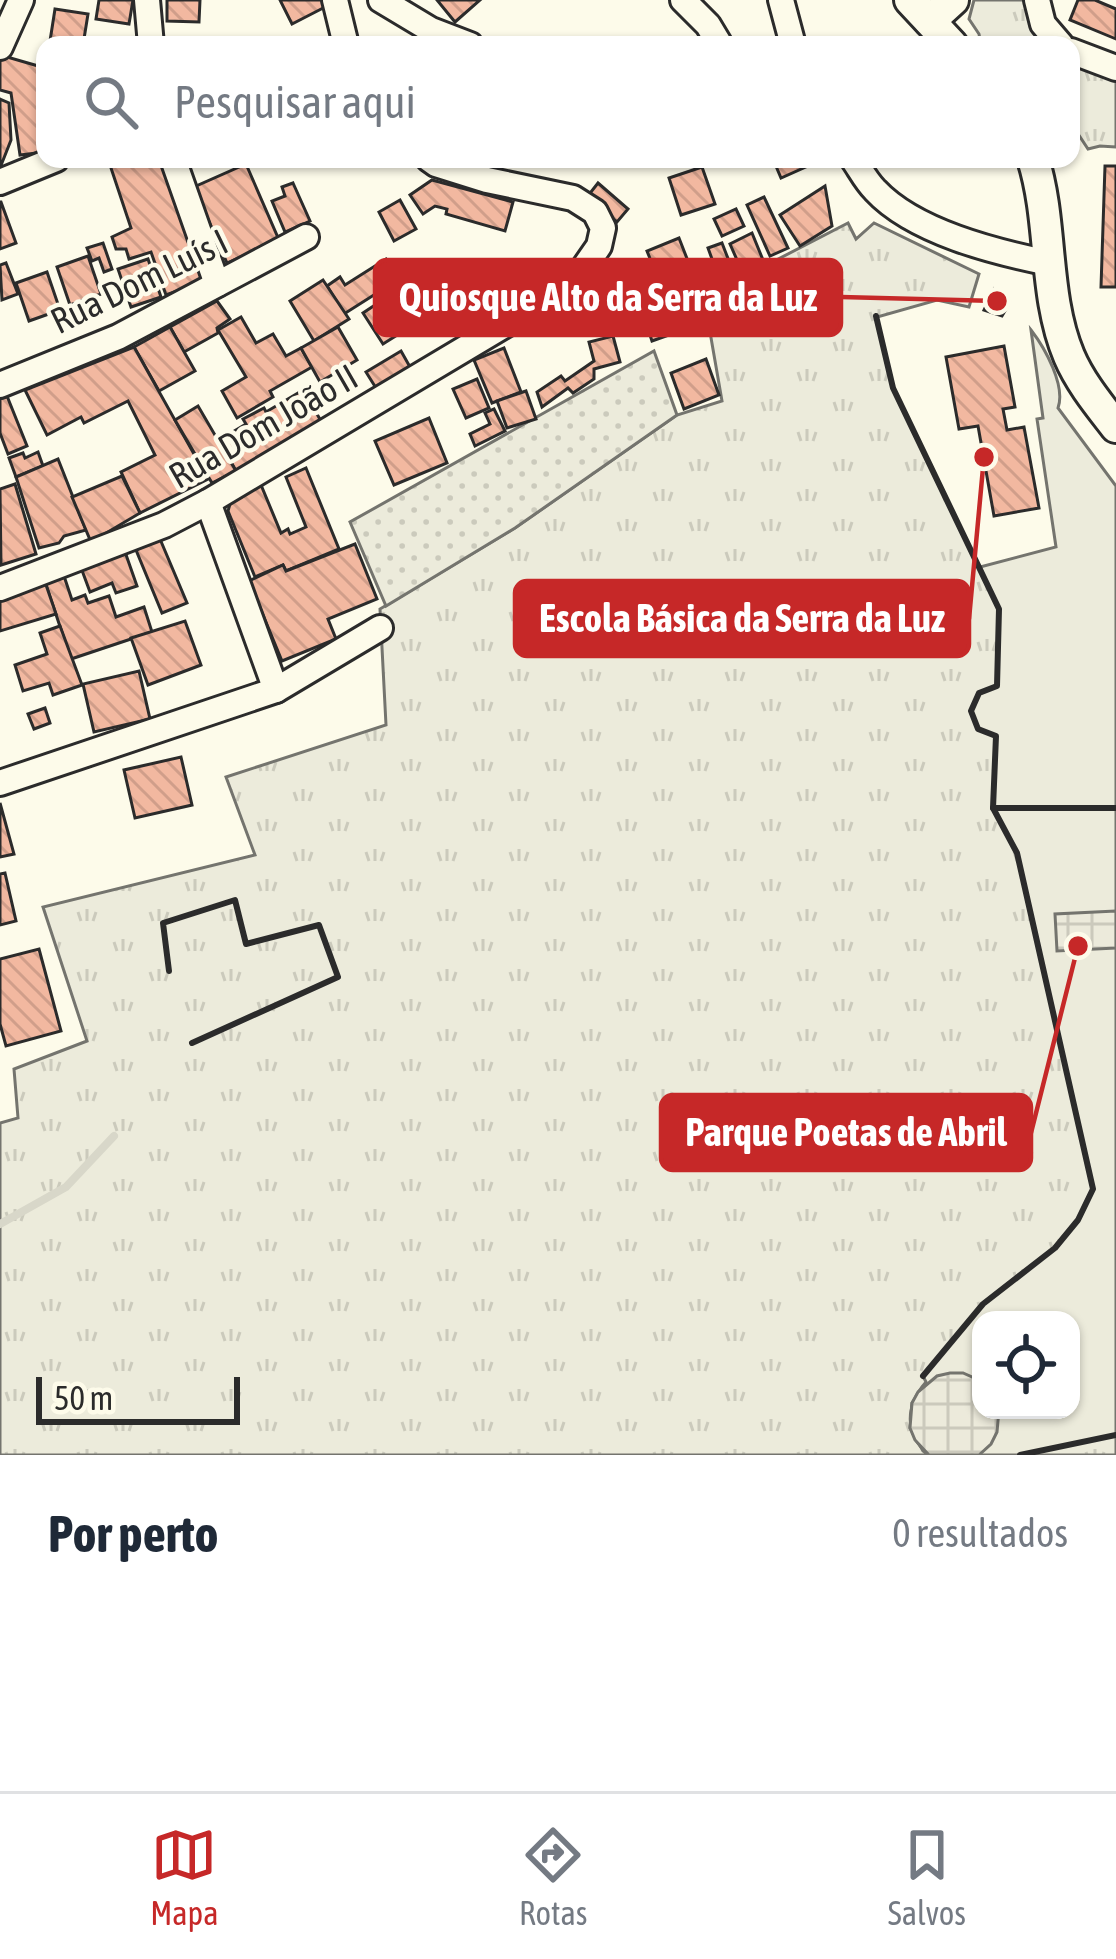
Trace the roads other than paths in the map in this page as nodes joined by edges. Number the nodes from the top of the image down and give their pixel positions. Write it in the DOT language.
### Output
graph roads {
  1 [pos="21,0"];
  2 [pos="146,0"];
  3 [pos="335,0"];
  4 [pos="381,0"];
  5 [pos="422,0"];
  6 [pos="683,0"];
  7 [pos="781,0"];
  8 [pos="1037,0"];
  9 [pos="926,5"];
  10 [pos="431,30"];
  11 [pos="150,36"];
  12 [pos="344,36"];
  13 [pos="447,36"];
  14 [pos="714,36"];
  15 [pos="791,36"];
  16 [pos="946,36"];
  17 [pos="1053,36"];
  18 [pos="0,47"];
  19 [pos="1080,55"];
  20 [pos="1116,68"];
  21 [pos="36,167"];
  22 [pos="176,168"];
  23 [pos="449,168"];
  24 [pos="859,168"];
  25 [pos="1036,168"];
  26 [pos="0,182"];
  27 [pos="306,237"];
  28 [pos="1049,263"];
  29 [pos="217,284"];
  30 [pos="0,385"];
  31 [pos="1116,428"];
  32 [pos="208,502"];
  33 [pos="0,589"];
  34 [pos="380,628"];
  35 [pos="275,690"];
  36 [pos="0,783"];
  1 -- 18 [label="street"];
  2 -- 11 [label="street"];
  3 -- 12 [label="street"];
  4 -- 10 [label="street"];
  5 -- 10 [label="street"];
  6 -- 14 [label="street"];
  7 -- 15 [label="street"];
  8 -- 17 [label="street"];
  9 -- 16 [label="street"];
  10 -- 13 [label="street"];
  19 -- 20 [label="street"];
  21 -- 26 [label="street"];
  22 -- 29 [label="street"];
  23 -- 32 [label="street, Rua Dom João II"];
  24 -- 28 [label="street"];
  25 -- 28 [label="street"];
  27 -- 29 [label="street, Rua Dom Luís I"];
  28 -- 31 [label="street"];
  29 -- 30 [label="street, Rua Dom Luís I"];
  32 -- 33 [label="street, Rua Dom João II"];
  32 -- 35 [label="street"];
  34 -- 35 [label="street"];
  35 -- 36 [label="street"];
}
